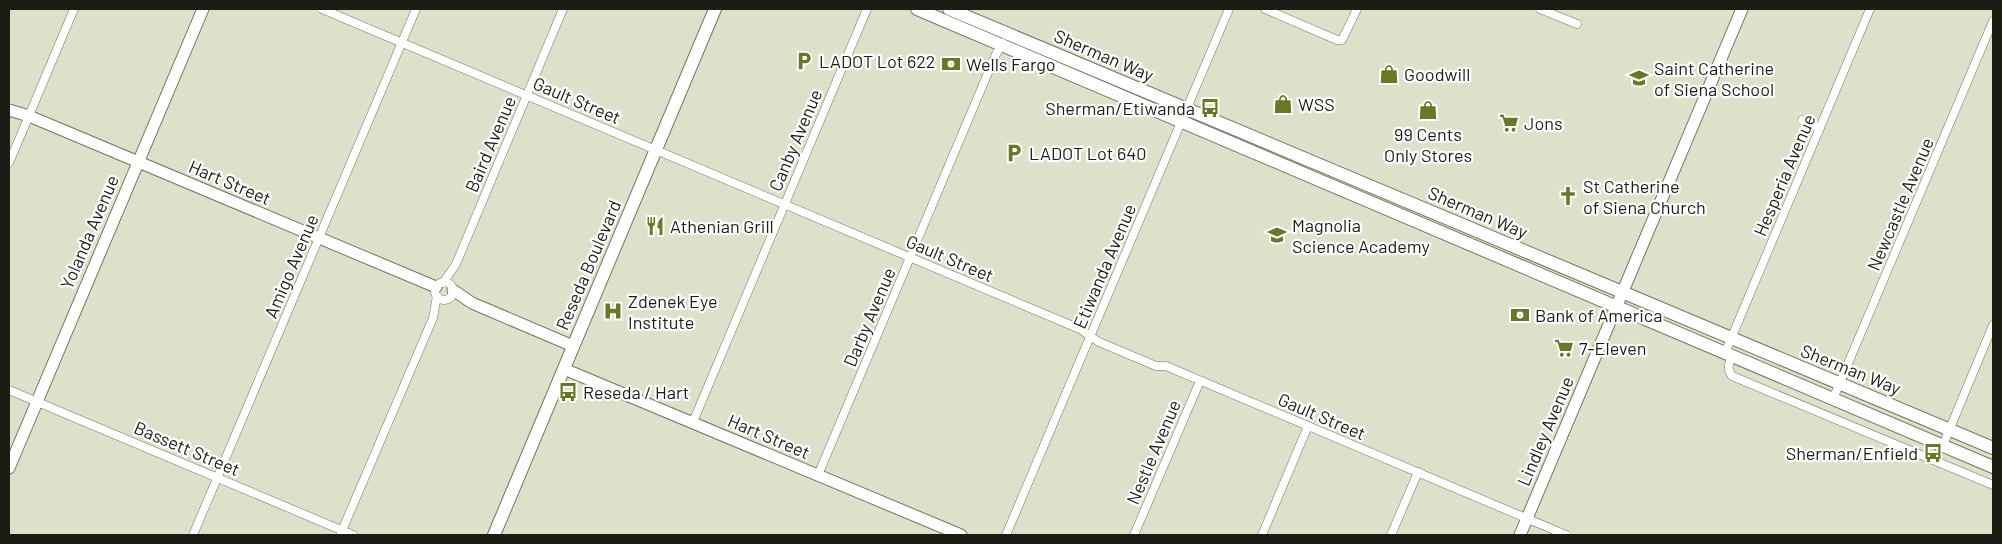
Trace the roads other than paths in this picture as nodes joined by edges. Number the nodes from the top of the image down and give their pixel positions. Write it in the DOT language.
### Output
graph roads {
  1 [pos="74,9"];
  2 [pos="203,9"];
  3 [pos="322,9"];
  4 [pos="416,9"];
  5 [pos="563,9"];
  6 [pos="716,9"];
  7 [pos="867,9"];
  8 [pos="917,9"];
  9 [pos="949,9"];
  10 [pos="1229,9"];
  11 [pos="1265,9"];
  12 [pos="1357,9"];
  13 [pos="1540,9"];
  14 [pos="1742,9"];
  15 [pos="1870,9"];
  16 [pos="1993,21"];
  17 [pos="1577,24"];
  18 [pos="1005,39"];
  19 [pos="402,43"];
  20 [pos="527,95"];
  21 [pos="9,110"];
  22 [pos="1184,115"];
  23 [pos="28,116"];
  24 [pos="1802,120"];
  25 [pos="1820,128"];
  26 [pos="656,150"];
  27 [pos="137,162"];
  28 [pos="9,163"];
  29 [pos="785,204"];
  30 [pos="318,239"];
  31 [pos="910,257"];
  32 [pos="456,264"];
  33 [pos="438,289"];
  34 [pos="1623,292"];
  35 [pos="450,294"];
  36 [pos="1617,306"];
  37 [pos="433,318"];
  38 [pos="1993,324"];
  39 [pos="1090,335"];
  40 [pos="1731,338"];
  41 [pos="573,346"];
  42 [pos="1728,354"];
  43 [pos="564,368"];
  44 [pos="1200,380"];
  45 [pos="1840,383"];
  46 [pos="9,390"];
  47 [pos="1834,399"];
  48 [pos="37,402"];
  49 [pos="693,422"];
  50 [pos="1308,426"];
  51 [pos="1949,429"];
  52 [pos="1942,445"];
  53 [pos="1993,448"];
  54 [pos="1993,467"];
  55 [pos="9,468"];
  56 [pos="1418,472"];
  57 [pos="818,475"];
  58 [pos="218,477"];
  59 [pos="1993,485"];
  60 [pos="1526,519"];
  61 [pos="341,533"];
  62 [pos="194,535"];
  63 [pos="353,535"];
  64 [pos="494,535"];
  65 [pos="961,535"];
  66 [pos="1006,535"];
  67 [pos="1134,535"];
  68 [pos="1262,535"];
  69 [pos="1391,535"];
  70 [pos="1520,535"];
  71 [pos="1566,535"];
  1 -- 23 [label="street"];
  2 -- 27 [label="street, Yolanda Avenue"];
  3 -- 19 [label="street, Gault Street"];
  4 -- 19 [label="street, Amigo Avenue"];
  5 -- 20 [label="street, Baird Avenue"];
  6 -- 26 [label="main road, Reseda Boulevard"];
  7 -- 29 [label="street, Canby Avenue"];
  8 -- 18 [label="main road, Sherman Way"];
  9 -- 18 [label="main road, Sherman Way"];
  10 -- 22 [label="street, Etiwanda Avenue"];
  11 -- 12 [label="street"];
  13 -- 17 [label="street"];
  14 -- 34 [label="street, Lindley Avenue"];
  15 -- 25 [label="street, Hesperia Avenue"];
  16 -- 45 [label="street, Newcastle Avenue"];
  18 -- 22 [label="main road, Sherman Way"];
  18 -- 31 [label="street, Darby Avenue"];
  19 -- 20 [label="street, Gault Street"];
  19 -- 30 [label="street, Amigo Avenue"];
  20 -- 26 [label="street, Gault Street"];
  20 -- 32 [label="street, Baird Avenue"];
  21 -- 23 [label="street, Hart Street"];
  22 -- 34 [label="main road, Sherman Way"];
  22 -- 36 [label="main road, Sherman Way"];
  22 -- 39 [label="street, Etiwanda Avenue"];
  23 -- 27 [label="street, Hart Street"];
  23 -- 28 [label="street"];
  24 -- 25 [label="street"];
  25 -- 40 [label="street, Hesperia Avenue"];
  26 -- 29 [label="street, Gault Street"];
  26 -- 41 [label="main road, Reseda Boulevard"];
  27 -- 30 [label="street, Hart Street"];
  27 -- 48 [label="street, Yolanda Avenue"];
  29 -- 31 [label="street, Gault Street"];
  29 -- 49 [label="street, Canby Avenue"];
  30 -- 33 [label="street, Hart Street"];
  30 -- 58 [label="street, Amigo Avenue"];
  31 -- 39 [label="street, Gault Street"];
  31 -- 57 [label="street, Darby Avenue"];
  32 -- 33 [label="street, Baird Avenue"];
  32 -- 35 [label="street, Baird Avenue"];
  33 -- 35 [label="street"];
  33 -- 35 [label="street"];
  33 -- 37 [label="street, Baird Avenue"];
  34 -- 36 [label="street, Lindley Avenue"];
  34 -- 40 [label="main road, Sherman Way"];
  35 -- 37 [label="street, Baird Avenue"];
  35 -- 41 [label="street"];
  36 -- 42 [label="main road, Sherman Way"];
  36 -- 60 [label="street, Lindley Avenue"];
  37 -- 61 [label="street, Baird Avenue"];
  38 -- 51 [label="street"];
  39 -- 44 [label="street, Gault Street"];
  39 -- 66 [label="street, Etiwanda Avenue"];
  40 -- 42 [label="street, Hesperia Avenue"];
  40 -- 45 [label="main road, Sherman Way"];
  41 -- 43 [label="main road, Reseda Boulevard"];
  42 -- 47 [label="main road, Sherman Way"];
  42 -- 59 [label="street"];
  43 -- 49 [label="street, Hart Street"];
  43 -- 64 [label="main road, Reseda Boulevard"];
  44 -- 50 [label="street, Gault Street"];
  44 -- 67 [label="street, Nestle Avenue"];
  45 -- 47 [label="street, Newcastle Avenue"];
  45 -- 51 [label="main road, Sherman Way"];
  46 -- 48 [label="street, Bassett Street"];
  47 -- 52 [label="main road, Sherman Way"];
  48 -- 55 [label="street, Yolanda Avenue"];
  48 -- 58 [label="street, Bassett Street"];
  49 -- 57 [label="street, Hart Street"];
  50 -- 56 [label="street, Gault Street"];
  50 -- 68 [label="street"];
  51 -- 52 [label="street"];
  51 -- 53 [label="main road, Sherman Way"];
  52 -- 54 [label="main road, Sherman Way"];
  56 -- 60 [label="street, Gault Street"];
  56 -- 69 [label="street"];
  57 -- 65 [label="street, Hart Street"];
  58 -- 61 [label="street, Bassett Street"];
  58 -- 62 [label="street, Amigo Avenue"];
  60 -- 70 [label="street, Lindley Avenue"];
  60 -- 71 [label="street, Gault Street"];
  61 -- 63 [label="street, Bassett Street"];
}
